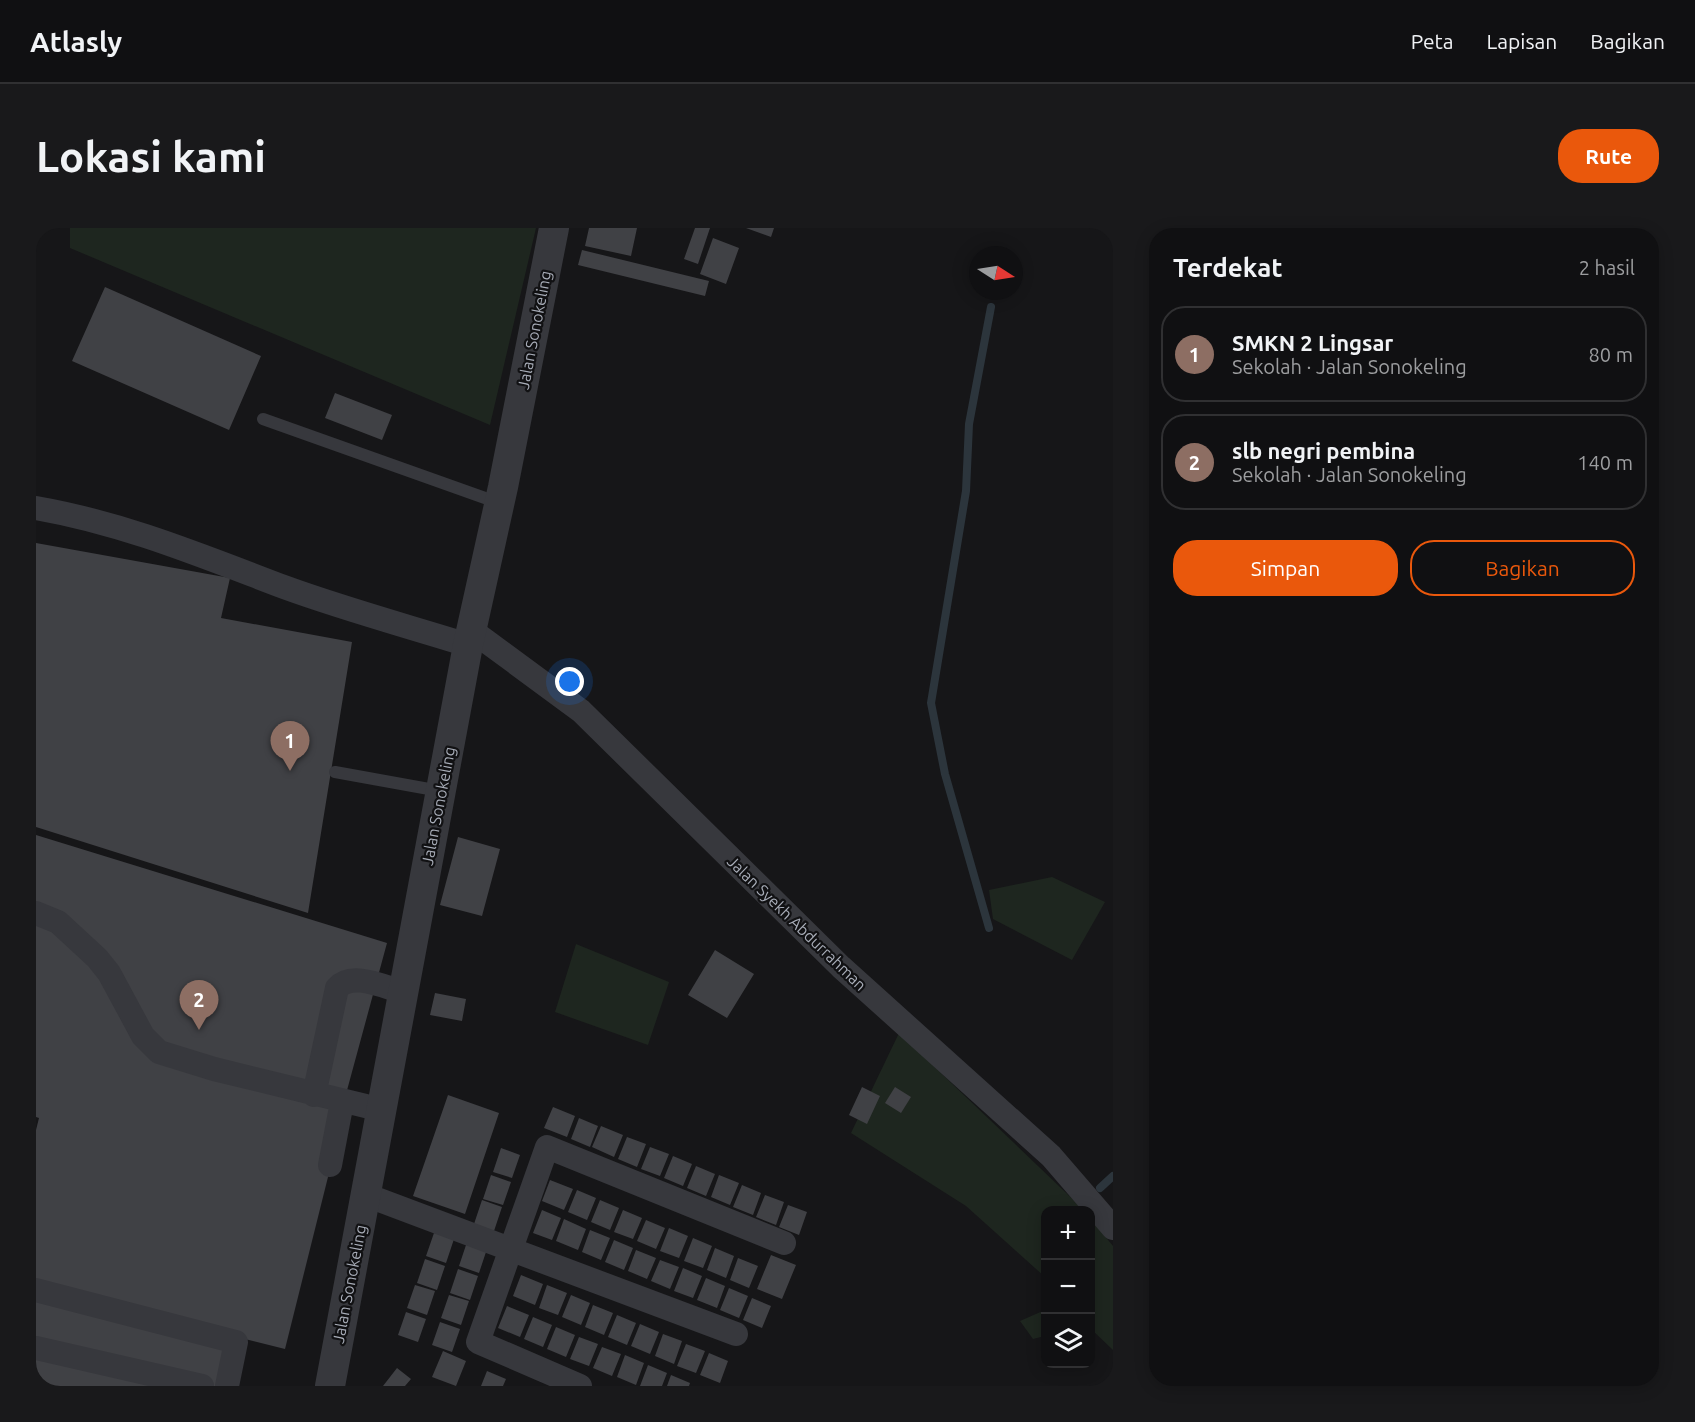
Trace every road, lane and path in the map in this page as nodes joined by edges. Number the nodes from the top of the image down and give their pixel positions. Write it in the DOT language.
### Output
graph roads {
  1 [pos="554,228"];
  2 [pos="263,419"];
  3 [pos="500,503"];
  4 [pos="36,508"];
  5 [pos="469,638"];
  6 [pos="335,772"];
  7 [pos="440,791"];
  8 [pos="36,913"];
  9 [pos="403,992"];
  10 [pos="314,1095"];
  11 [pos="342,1102"];
  12 [pos="382,1110"];
  13 [pos="330,1165"];
  14 [pos="366,1195"];
  15 [pos="1113,1228"];
  16 [pos="784,1243"];
  17 [pos="509,1249"];
  18 [pos="36,1290"];
  19 [pos="736,1334"];
  20 [pos="36,1348"];
  21 [pos="202,1386"];
  22 [pos="227,1386"];
  23 [pos="330,1386"];
  24 [pos="580,1386"];
  1 -- 3 [label="street, Jalan Sonokeling"];
  2 -- 3 [label="lane"];
  3 -- 5 [label="street, Jalan Sonokeling"];
  4 -- 5 [label="street, Jalan Syekh Abdurrahman"];
  5 -- 7 [label="street, Jalan Sonokeling"];
  5 -- 15 [label="street, Jalan Syekh Abdurrahman"];
  6 -- 7 [label="lane"];
  7 -- 9 [label="street, Jalan Sonokeling"];
  8 -- 10 [label="street"];
  9 -- 10 [label="street"];
  9 -- 12 [label="street, Jalan Sonokeling"];
  10 -- 11 [label="street"];
  11 -- 12 [label="street"];
  11 -- 13 [label="street"];
  12 -- 14 [label="street, Jalan Sonokeling"];
  14 -- 17 [label="street"];
  14 -- 23 [label="street, Jalan Sonokeling"];
  16 -- 17 [label="street"];
  17 -- 19 [label="street"];
  17 -- 24 [label="street"];
  18 -- 22 [label="street"];
  20 -- 21 [label="street"];
}
